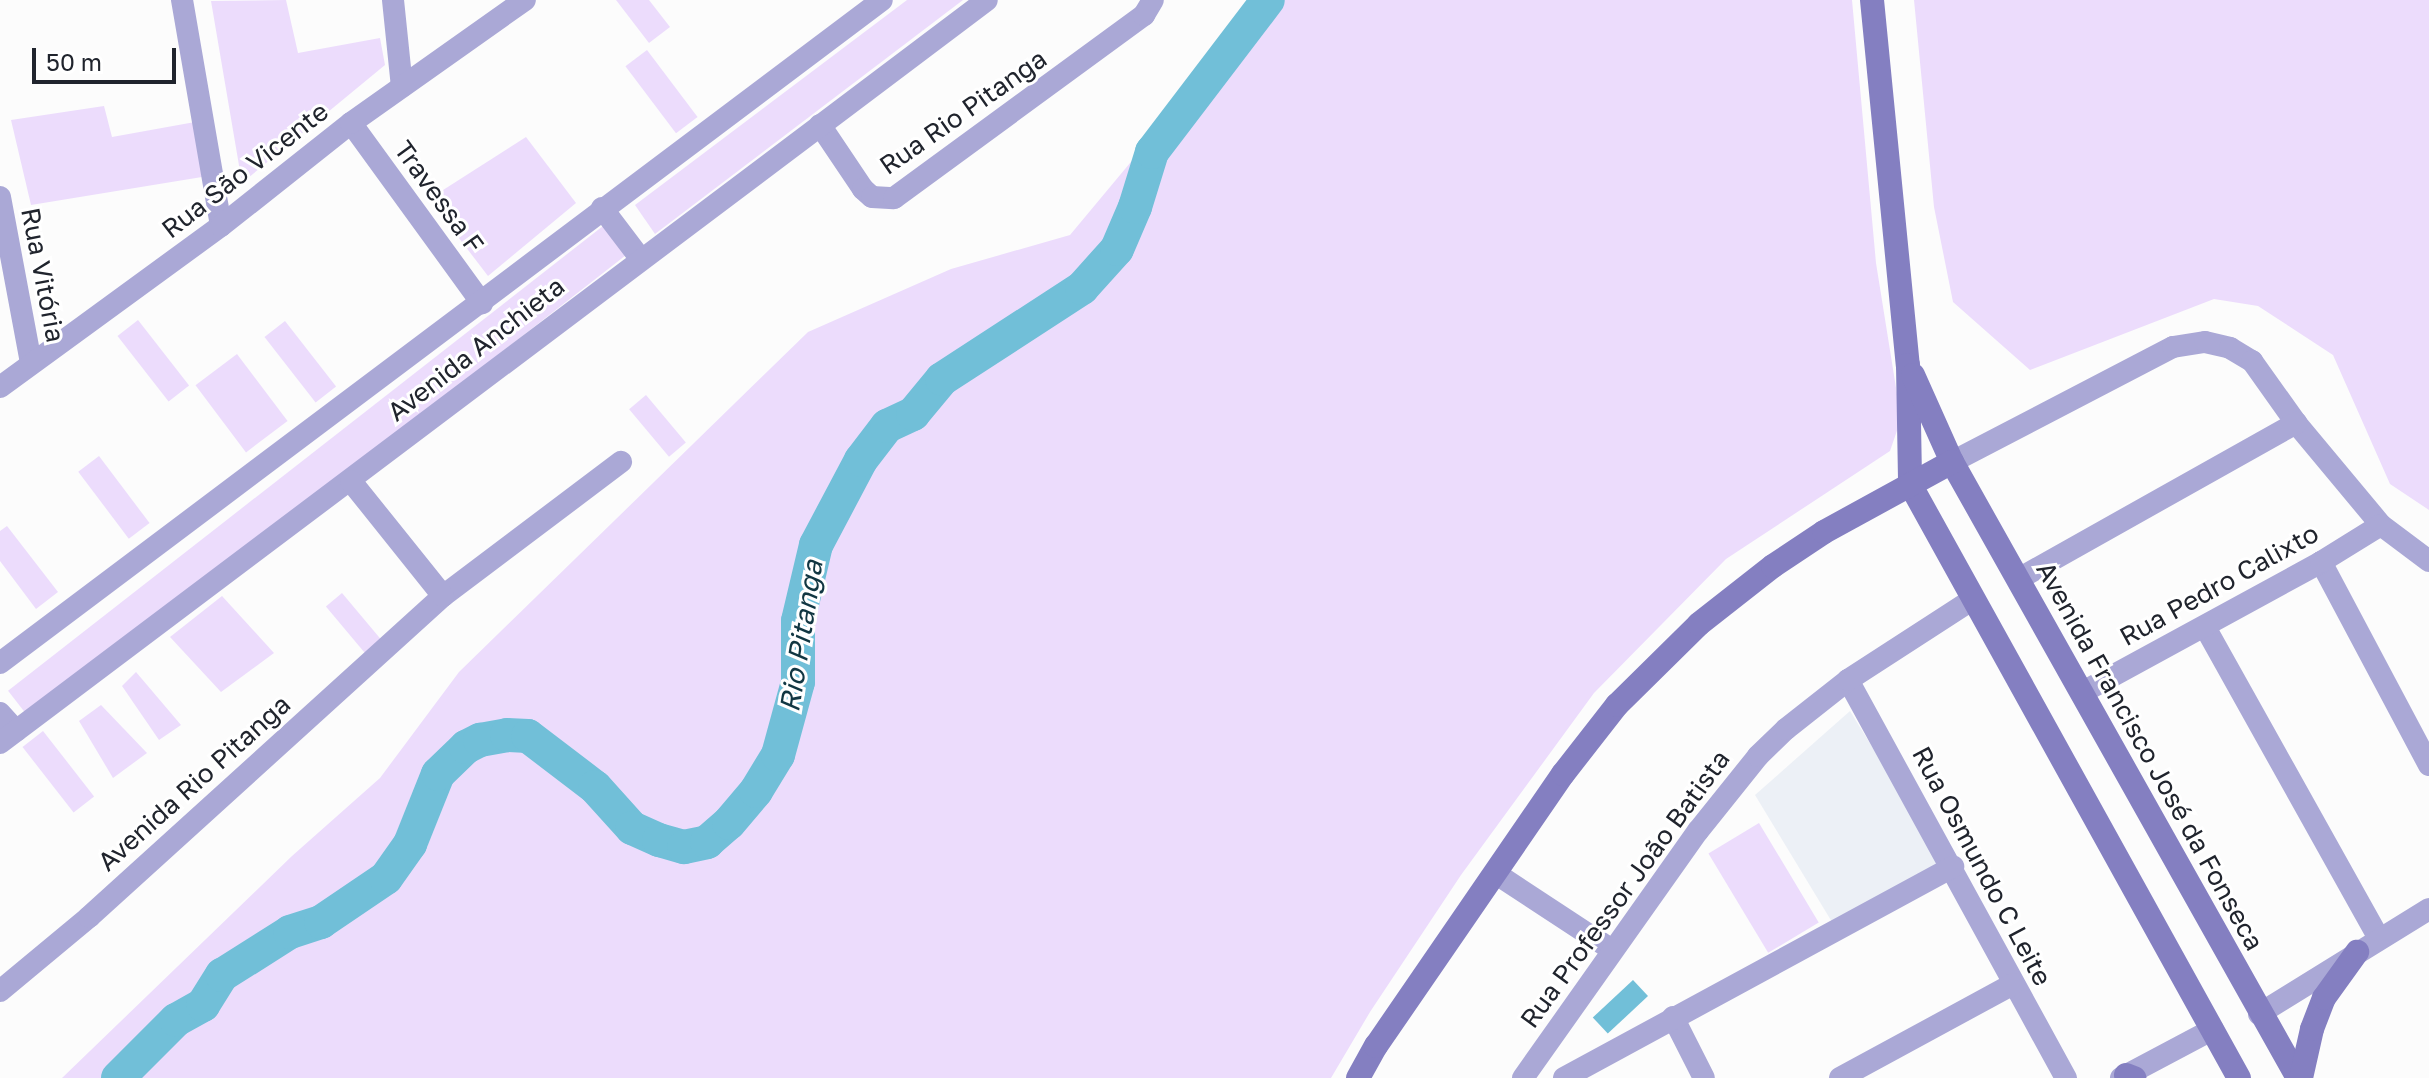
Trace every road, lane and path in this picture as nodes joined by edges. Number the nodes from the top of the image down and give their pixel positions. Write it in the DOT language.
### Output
graph roads {
  1 [pos="182,0"];
  2 [pos="393,0"];
  3 [pos="525,0"];
  4 [pos="882,0"];
  5 [pos="987,0"];
  6 [pos="1872,0"];
  7 [pos="1153,3"];
  8 [pos="402,87"];
  9 [pos="351,123"];
  10 [pos="820,125"];
  11 [pos="0,197"];
  12 [pos="602,208"];
  13 [pos="221,226"];
  14 [pos="640,258"];
  15 [pos="482,303"];
  16 [pos="31,363"];
  17 [pos="1908,365"];
  18 [pos="0,387"];
  19 [pos="2296,423"];
  20 [pos="621,462"];
  21 [pos="1952,462"];
  22 [pos="351,481"];
  23 [pos="1910,484"];
  24 [pos="2381,525"];
  25 [pos="2429,561"];
  26 [pos="2321,562"];
  27 [pos="2020,578"];
  28 [pos="443,596"];
  29 [pos="1973,599"];
  30 [pos="2205,627"];
  31 [pos="0,663"];
  32 [pos="1848,680"];
  33 [pos="2083,692"];
  34 [pos="0,713"];
  35 [pos="8,737"];
  36 [pos="2429,765"];
  37 [pos="1953,867"];
  38 [pos="1495,873"];
  39 [pos="2429,909"];
  40 [pos="2379,938"];
  41 [pos="1612,950"];
  42 [pos="2357,952"];
  43 [pos="2013,984"];
  44 [pos="0,991"];
  45 [pos="2259,1014"];
  46 [pos="1673,1017"];
  47 [pos="2213,1029"];
  48 [pos="2127,1077"];
  49 [pos="1358,1078"];
  50 [pos="1523,1078"];
  51 [pos="1564,1078"];
  52 [pos="1704,1078"];
  53 [pos="1840,1078"];
  54 [pos="2066,1078"];
  55 [pos="2239,1078"];
  56 [pos="2300,1078"];
  1 -- 13 [label="street"];
  2 -- 8 [label="street"];
  3 -- 8 [label="street, Rua São Vicente"];
  4 -- 12 [label="street, Avenida Anchieta"];
  5 -- 10 [label="street, Avenida Anchieta"];
  6 -- 17 [label="main road"];
  7 -- 10 [label="street, Rua Rio Pitanga"];
  8 -- 9 [label="street, Rua São Vicente"];
  9 -- 13 [label="street, Rua São Vicente"];
  9 -- 15 [label="street, Travessa F"];
  10 -- 14 [label="street, Avenida Anchieta"];
  11 -- 16 [label="street, Rua Vitória"];
  12 -- 14 [label="street"];
  12 -- 15 [label="street, Avenida Anchieta"];
  13 -- 16 [label="street, Rua São Vicente"];
  14 -- 22 [label="street, Avenida Anchieta"];
  15 -- 31 [label="street, Avenida Anchieta"];
  16 -- 18 [label="street, Rua São Vicente"];
  17 -- 21 [label="main road, Avenida Francisco José da Fonseca"];
  17 -- 23 [label="main road"];
  19 -- 21 [label="street"];
  19 -- 24 [label="street"];
  19 -- 27 [label="street"];
  20 -- 28 [label="street"];
  21 -- 23 [label="main road"];
  21 -- 27 [label="main road, Avenida Francisco José da Fonseca"];
  22 -- 28 [label="street"];
  22 -- 35 [label="street, Avenida Anchieta"];
  23 -- 29 [label="main road"];
  23 -- 38 [label="main road"];
  24 -- 25 [label="street"];
  24 -- 26 [label="street, Rua Pedro Calixto"];
  26 -- 30 [label="street, Rua Pedro Calixto"];
  26 -- 36 [label="street"];
  27 -- 33 [label="main road, Avenida Francisco José da Fonseca"];
  28 -- 44 [label="street, Avenida Rio Pitanga"];
  29 -- 32 [label="street, Rua Professor João Batista"];
  29 -- 47 [label="main road"];
  30 -- 33 [label="street, Rua Pedro Calixto"];
  30 -- 40 [label="street"];
  32 -- 37 [label="street, Rua Osmundo C Leite"];
  32 -- 41 [label="street, Rua Professor João Batista"];
  33 -- 45 [label="main road, Avenida Francisco José da Fonseca"];
  34 -- 35 [label="street"];
  37 -- 43 [label="street, Rua Osmundo C Leite"];
  37 -- 46 [label="street"];
  38 -- 41 [label="street"];
  38 -- 49 [label="main road"];
  39 -- 40 [label="street"];
  40 -- 42 [label="street"];
  41 -- 50 [label="street, Rua Professor João Batista"];
  42 -- 45 [label="street"];
  42 -- 56 [label="main road"];
  43 -- 53 [label="street"];
  43 -- 54 [label="street, Rua Osmundo C Leite"];
  45 -- 56 [label="main road, Avenida Francisco José da Fonseca"];
  46 -- 51 [label="street"];
  46 -- 52 [label="street"];
  47 -- 48 [label="street"];
  47 -- 55 [label="main road"];
}
